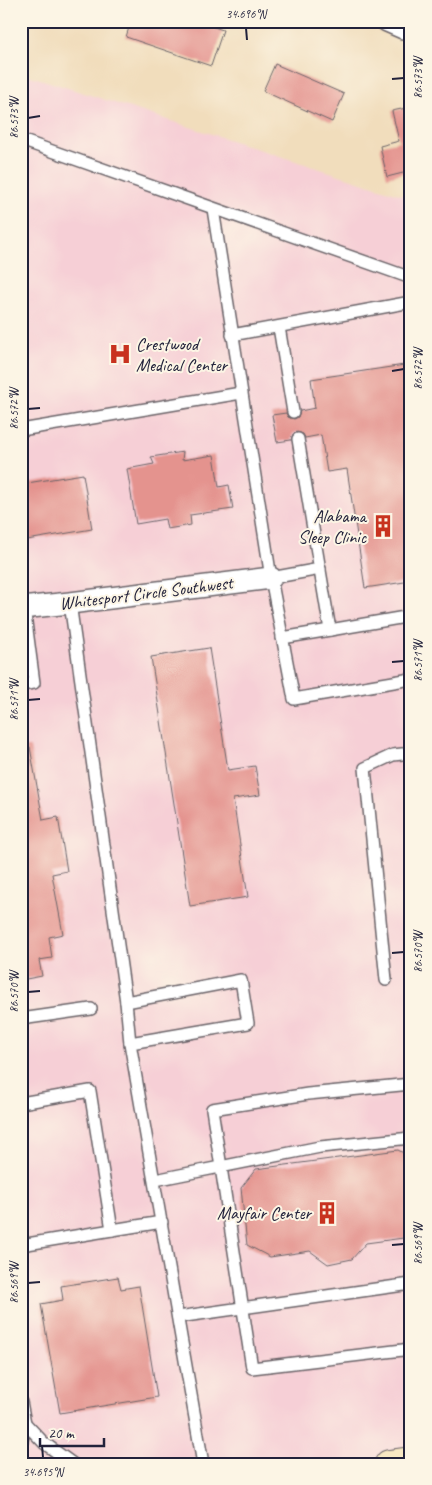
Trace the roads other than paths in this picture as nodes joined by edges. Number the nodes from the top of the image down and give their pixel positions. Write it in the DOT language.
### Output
graph roads {
  1 [pos="21,140"];
  2 [pos="213,209"];
  3 [pos="411,278"];
  4 [pos="411,302"];
  5 [pos="279,327"];
  6 [pos="232,335"];
  7 [pos="241,393"];
  8 [pos="294,412"];
  9 [pos="21,430"];
  10 [pos="298,439"];
  11 [pos="320,569"];
  12 [pos="271,578"];
  13 [pos="70,603"];
  14 [pos="23,608"];
  15 [pos="411,616"];
  16 [pos="330,630"];
  17 [pos="282,638"];
  18 [pos="411,679"];
  19 [pos="21,685"];
  20 [pos="411,753"];
  21 [pos="386,980"];
  22 [pos="126,1002"];
  23 [pos="91,1009"];
  24 [pos="21,1019"];
  25 [pos="130,1042"];
  26 [pos="411,1084"];
  27 [pos="21,1103"];
  28 [pos="411,1138"];
  29 [pos="220,1167"];
  30 [pos="155,1180"];
  31 [pos="162,1222"];
  32 [pos="112,1230"];
  33 [pos="21,1245"];
  34 [pos="411,1284"];
  35 [pos="242,1309"];
  36 [pos="178,1317"];
  37 [pos="411,1348"];
  38 [pos="21,1402"];
  39 [pos="25,1423"];
  40 [pos="21,1447"];
  41 [pos="411,1461"];
  42 [pos="73,1464"];
  43 [pos="203,1464"];
  44 [pos="389,1464"];
  1 -- 2 [label="lane"];
  2 -- 3 [label="lane"];
  2 -- 6 [label="lane"];
  4 -- 5 [label="lane"];
  5 -- 6 [label="lane"];
  5 -- 8 [label="lane"];
  6 -- 7 [label="lane"];
  7 -- 9 [label="lane"];
  7 -- 12 [label="lane"];
  10 -- 11 [label="lane"];
  11 -- 12 [label="lane"];
  11 -- 16 [label="lane"];
  12 -- 13 [label="street, Whitesport Circle Southwest"];
  12 -- 17 [label="lane"];
  13 -- 14 [label="street, Whitesport Circle Southwest"];
  13 -- 22 [label="lane"];
  14 -- 19 [label="lane"];
  15 -- 16 [label="lane"];
  16 -- 17 [label="lane"];
  17 -- 18 [label="lane"];
  20 -- 21 [label="lane"];
  22 -- 25 [label="lane"];
  22 -- 25 [label="lane"];
  23 -- 24 [label="lane"];
  25 -- 30 [label="lane"];
  26 -- 29 [label="lane"];
  27 -- 32 [label="lane"];
  28 -- 29 [label="lane"];
  29 -- 30 [label="lane"];
  29 -- 35 [label="lane"];
  30 -- 31 [label="lane"];
  31 -- 32 [label="lane"];
  31 -- 36 [label="lane"];
  32 -- 33 [label="lane"];
  34 -- 35 [label="lane"];
  35 -- 36 [label="lane"];
  35 -- 37 [label="lane"];
  36 -- 43 [label="lane"];
  38 -- 39 [label="lane"];
  39 -- 40 [label="lane"];
  39 -- 42 [label="lane"];
  41 -- 44 [label="main road"];
}
